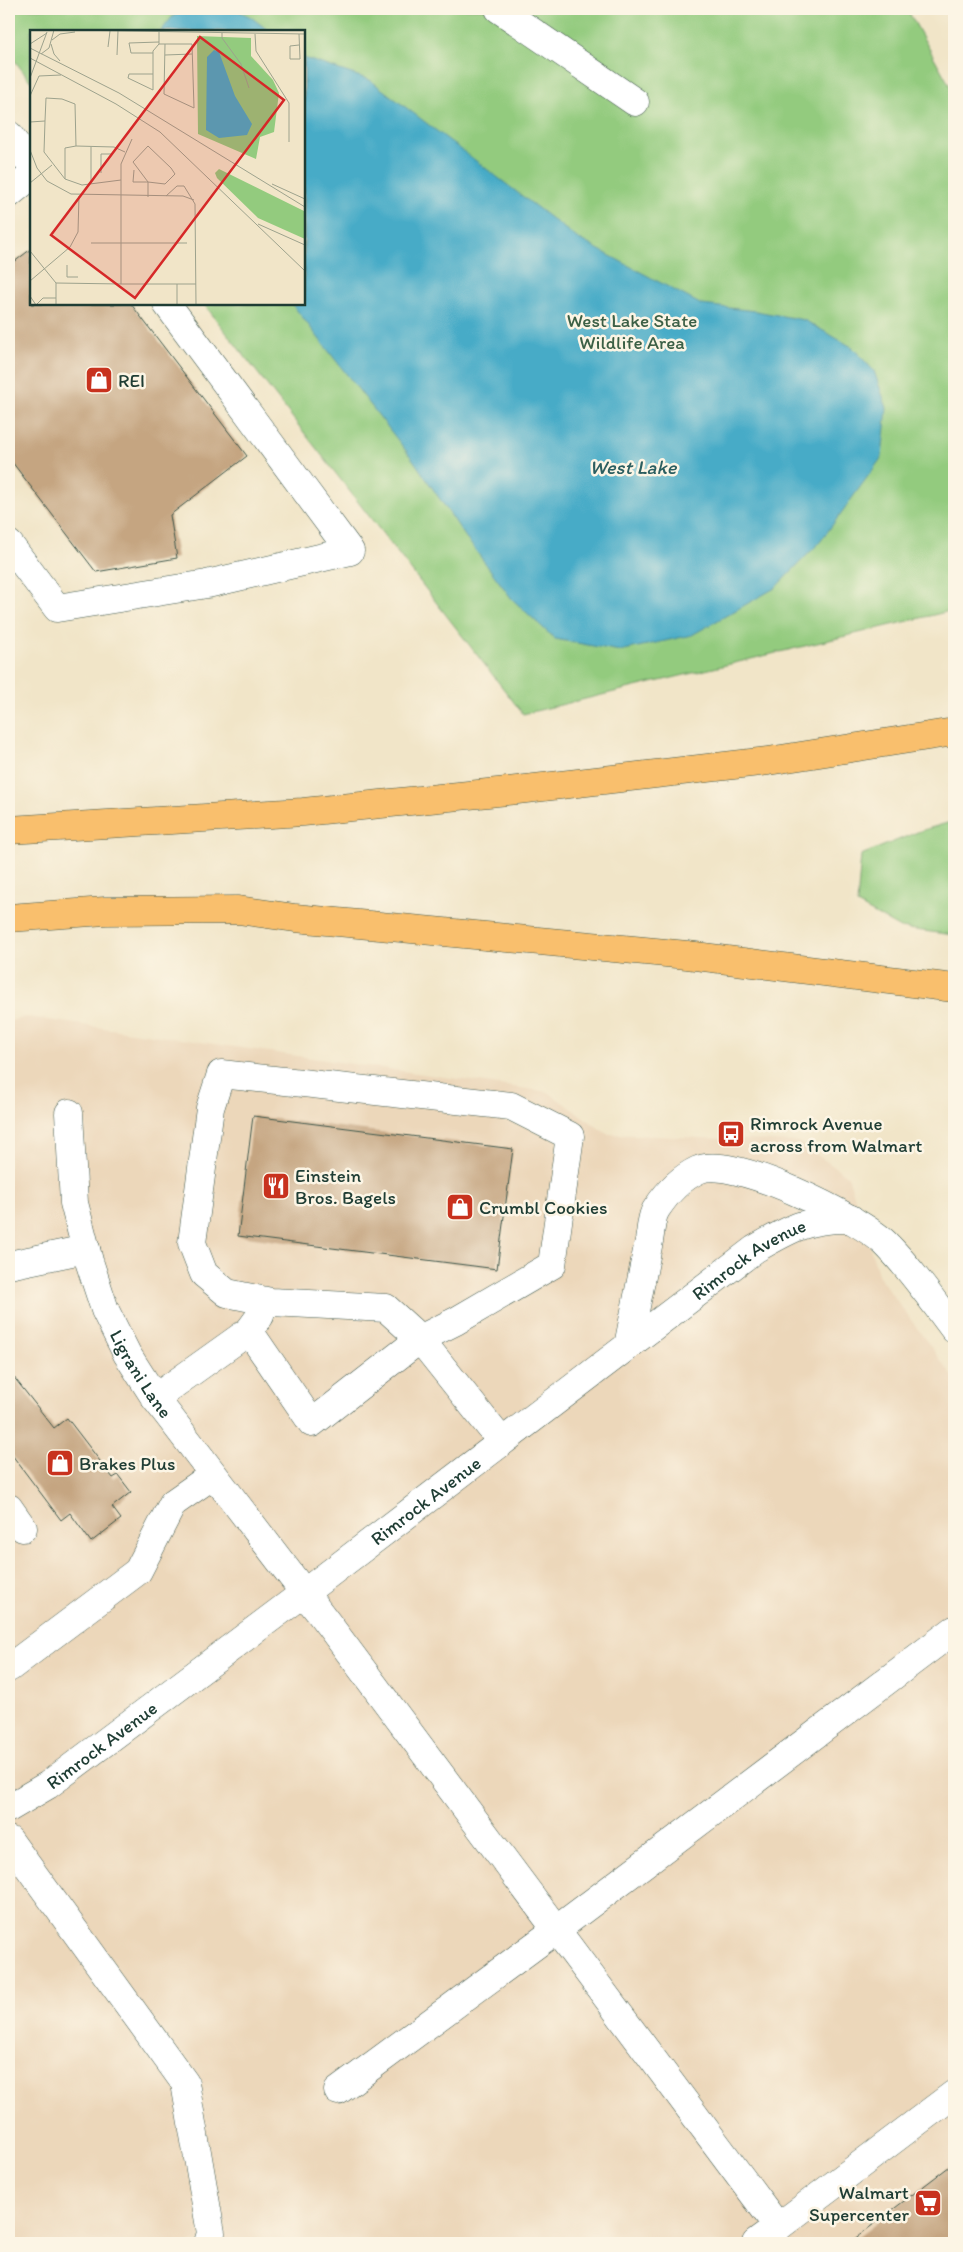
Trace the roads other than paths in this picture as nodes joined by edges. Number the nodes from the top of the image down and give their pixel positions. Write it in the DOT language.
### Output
graph roads {
  1 [pos="499,9"];
  2 [pos="635,102"];
  3 [pos="9,135"];
  4 [pos="30,164"];
  5 [pos="30,177"];
  6 [pos="9,194"];
  7 [pos="168,305"];
  8 [pos="9,544"];
  9 [pos="954,732"];
  10 [pos="9,830"];
  11 [pos="9,918"];
  12 [pos="954,988"];
  13 [pos="69,1113"];
  14 [pos="851,1219"];
  15 [pos="86,1249"];
  16 [pos="9,1265"];
  17 [pos="271,1302"];
  18 [pos="954,1329"];
  19 [pos="249,1331"];
  20 [pos="420,1339"];
  21 [pos="628,1346"];
  22 [pos="155,1398"];
  23 [pos="502,1442"];
  24 [pos="213,1475"];
  25 [pos="304,1593"];
  26 [pos="954,1630"];
  27 [pos="10,1662"];
  28 [pos="9,1808"];
  29 [pos="9,1840"];
  30 [pos="556,1930"];
  31 [pos="338,2091"];
  32 [pos="954,2094"];
  33 [pos="778,2227"];
  34 [pos="208,2243"];
  35 [pos="756,2243"];
  1 -- 2 [label="street"];
  3 -- 4 [label="street"];
  5 -- 6 [label="street"];
  7 -- 8 [label="street"];
  9 -- 10 [label="highway"];
  11 -- 12 [label="highway"];
  13 -- 15 [label="street, Ligrani Lane"];
  14 -- 18 [label="street"];
  14 -- 21 [label="street, Rimrock Avenue"];
  14 -- 21 [label="street"];
  15 -- 16 [label="street"];
  15 -- 22 [label="street, Ligrani Lane"];
  17 -- 19 [label="street"];
  17 -- 20 [label="street"];
  17 -- 20 [label="street"];
  19 -- 20 [label="street"];
  19 -- 22 [label="street"];
  20 -- 23 [label="street"];
  21 -- 23 [label="street, Rimrock Avenue"];
  22 -- 24 [label="street, Ligrani Lane"];
  23 -- 25 [label="street, Rimrock Avenue"];
  24 -- 25 [label="street, Ligrani Lane"];
  24 -- 27 [label="street"];
  25 -- 28 [label="street, Rimrock Avenue"];
  25 -- 30 [label="street, Ligrani Lane"];
  26 -- 30 [label="street"];
  29 -- 34 [label="street"];
  30 -- 31 [label="street"];
  30 -- 33 [label="street, Ligrani Lane"];
  32 -- 33 [label="street"];
  33 -- 35 [label="street"];
}
